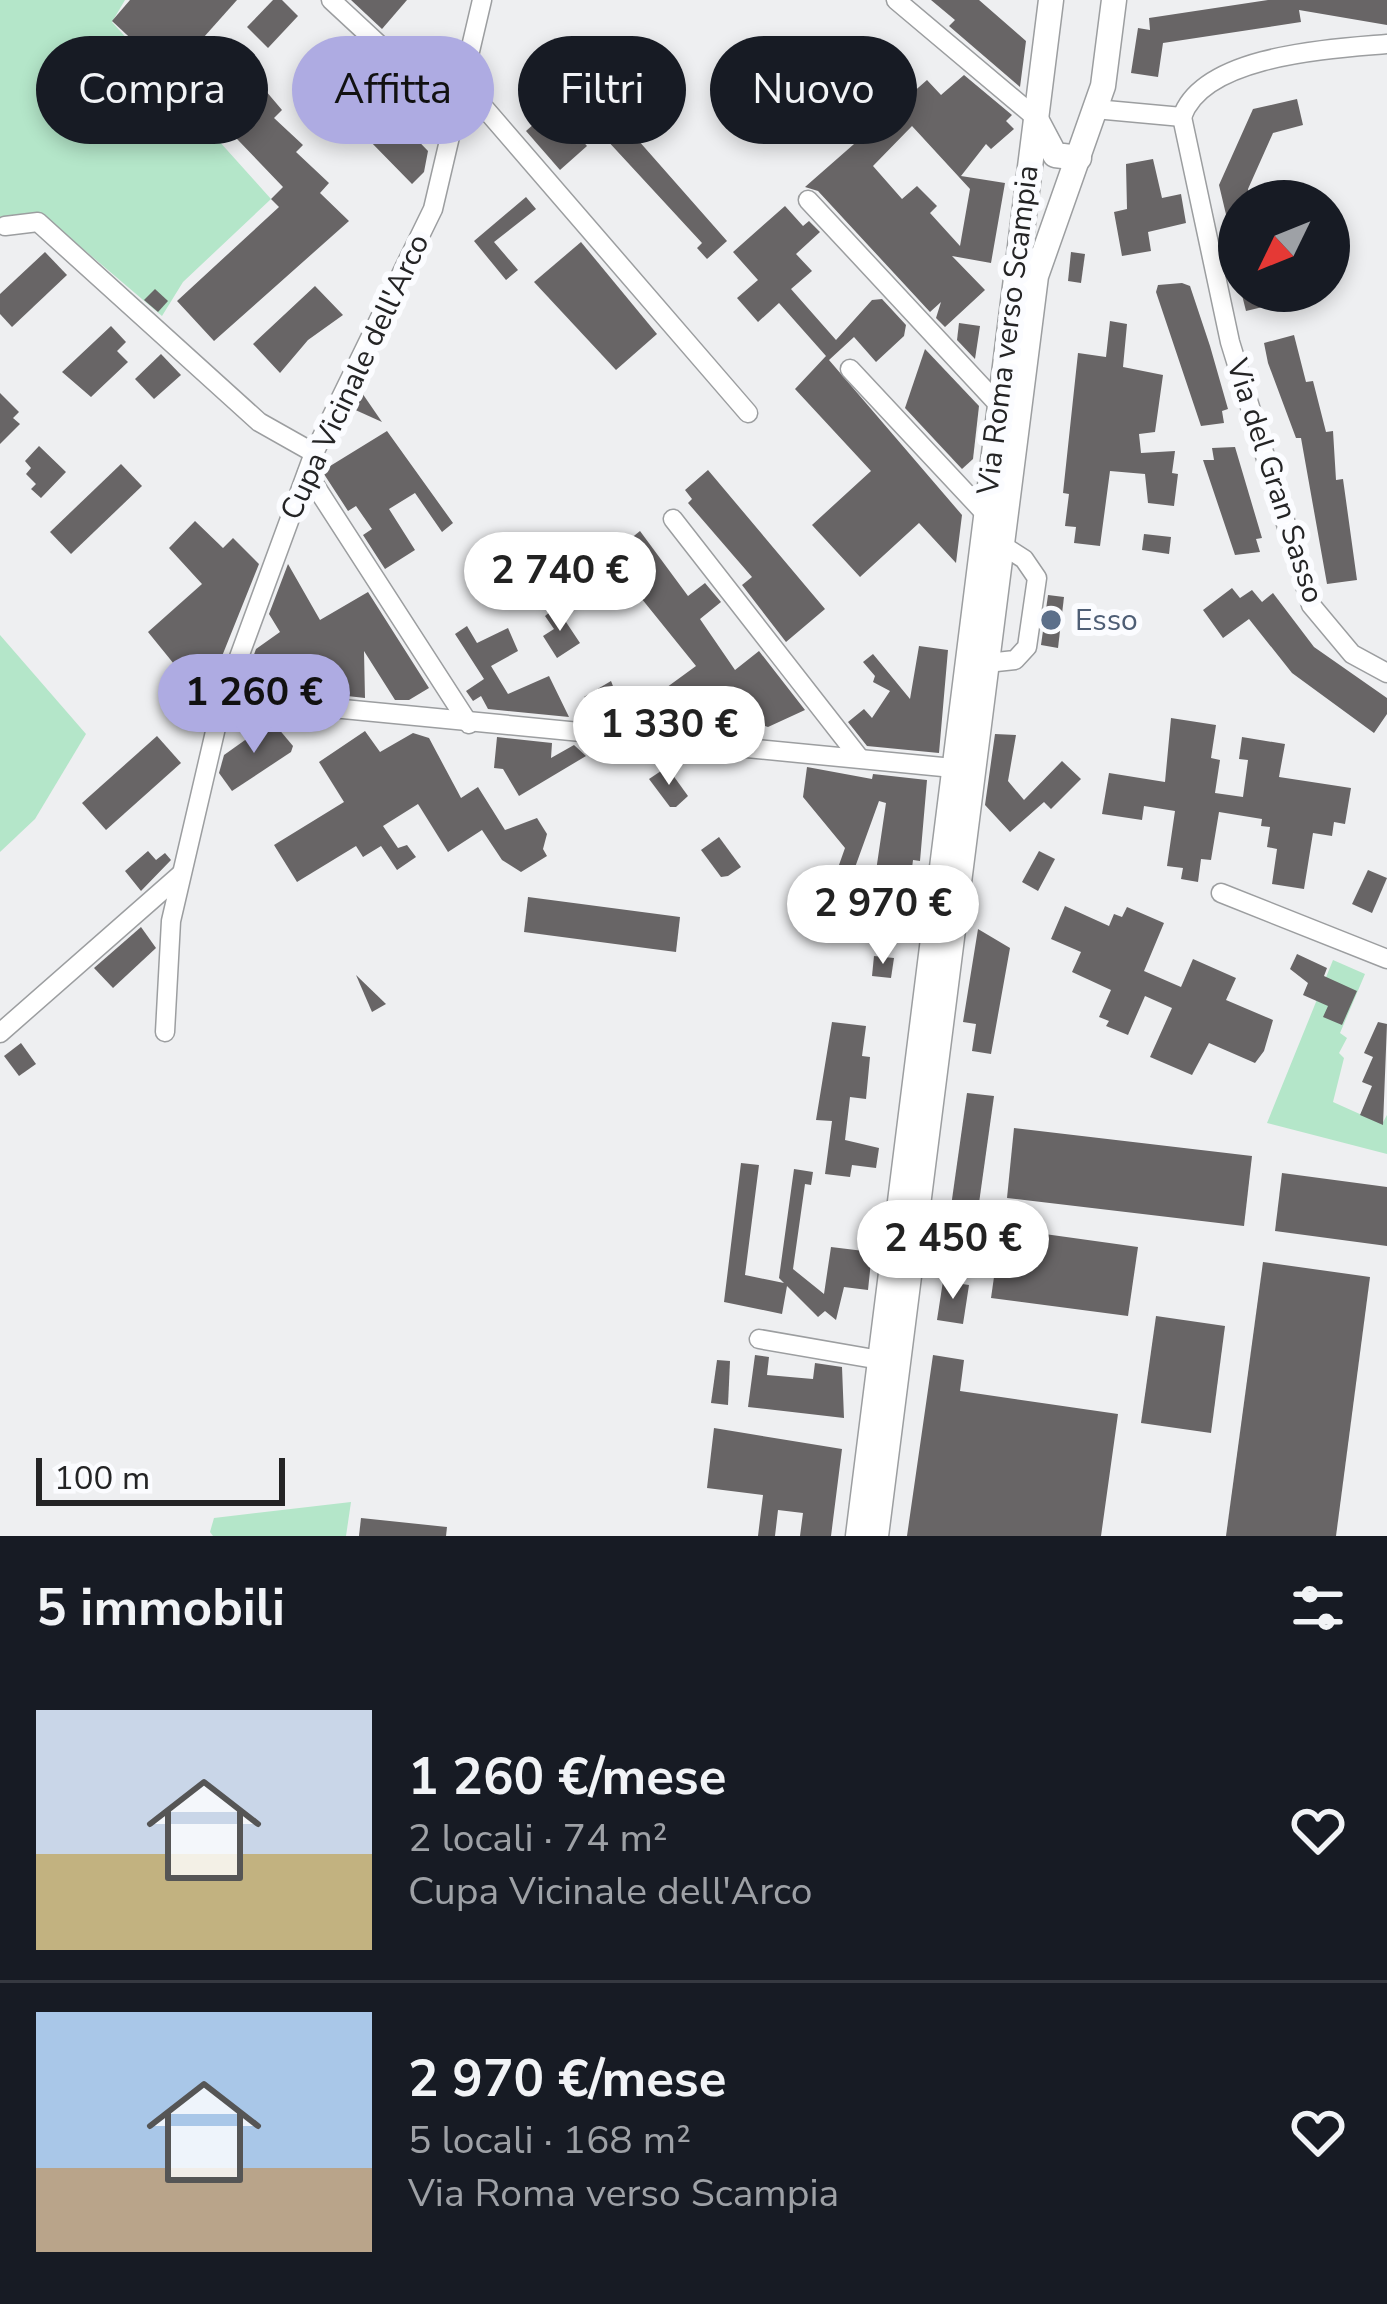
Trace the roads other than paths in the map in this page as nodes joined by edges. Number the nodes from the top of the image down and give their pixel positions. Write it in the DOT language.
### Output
graph roads {
  1 [pos="331,0"];
  2 [pos="482,0"];
  3 [pos="896,0"];
  4 [pos="1051,0"];
  5 [pos="1114,0"];
  6 [pos="370,36"];
  7 [pos="474,36"];
  8 [pos="1387,44"];
  9 [pos="1095,109"];
  10 [pos="1035,117"];
  11 [pos="1182,117"];
  12 [pos="494,118"];
  13 [pos="448,144"];
  14 [pos="1079,158"];
  15 [pos="808,200"];
  16 [pos="5,226"];
  17 [pos="850,369"];
  18 [pos="998,404"];
  19 [pos="748,413"];
  20 [pos="314,453"];
  21 [pos="307,473"];
  22 [pos="673,519"];
  23 [pos="996,530"];
  24 [pos="987,663"];
  25 [pos="1387,673"];
  26 [pos="221,706"];
  27 [pos="470,724"];
  28 [pos="858,756"];
  29 [pos="953,767"];
  30 [pos="180,875"];
  31 [pos="1221,893"];
  32 [pos="1387,959"];
  33 [pos="165,1032"];
  34 [pos="0,1034"];
  35 [pos="759,1339"];
  36 [pos="889,1361"];
  37 [pos="858,1536"];
  38 [pos="876,1536"];
  1 -- 6 [label="street"];
  2 -- 7 [label="street, Cupa Vicinale dell'Arco"];
  3 -- 10 [label="street"];
  4 -- 10 [label="main road, Via Roma verso Scampia"];
  5 -- 9 [label="main road, Via Roma verso Scampia"];
  8 -- 11 [label="street"];
  9 -- 11 [label="street"];
  9 -- 14 [label="main road, Via Roma verso Scampia"];
  10 -- 14 [label="main road"];
  10 -- 18 [label="main road, Via Roma verso Scampia"];
  11 -- 25 [label="street, Via del Gran Sasso"];
  12 -- 19 [label="street"];
  13 -- 20 [label="street, Cupa Vicinale dell'Arco"];
  14 -- 23 [label="main road, Via Roma verso Scampia"];
  15 -- 18 [label="street"];
  16 -- 20 [label="street"];
  17 -- 23 [label="street, Via Roma verso Scampia"];
  18 -- 23 [label="main road, Via Roma verso Scampia"];
  20 -- 21 [label="street, Cupa Vicinale dell'Arco"];
  21 -- 26 [label="street, Cupa Vicinale dell'Arco"];
  21 -- 27 [label="street"];
  22 -- 28 [label="street"];
  23 -- 24 [label="main road, Via Roma verso Scampia"];
  23 -- 24 [label="street"];
  23 -- 29 [label="main road, Via Roma verso Scampia"];
  24 -- 36 [label="main road, Via Roma verso Scampia"];
  26 -- 27 [label="street"];
  26 -- 30 [label="street, Cupa Vicinale dell'Arco"];
  27 -- 28 [label="street"];
  28 -- 29 [label="street"];
  29 -- 36 [label="main road, Via Roma verso Scampia"];
  30 -- 33 [label="street, Cupa Vicinale dell'Arco"];
  30 -- 34 [label="street"];
  31 -- 32 [label="street"];
  35 -- 36 [label="street"];
  36 -- 37 [label="main road, Via Roma verso Scampia"];
  36 -- 38 [label="main road, Via Roma verso Scampia"];
}
